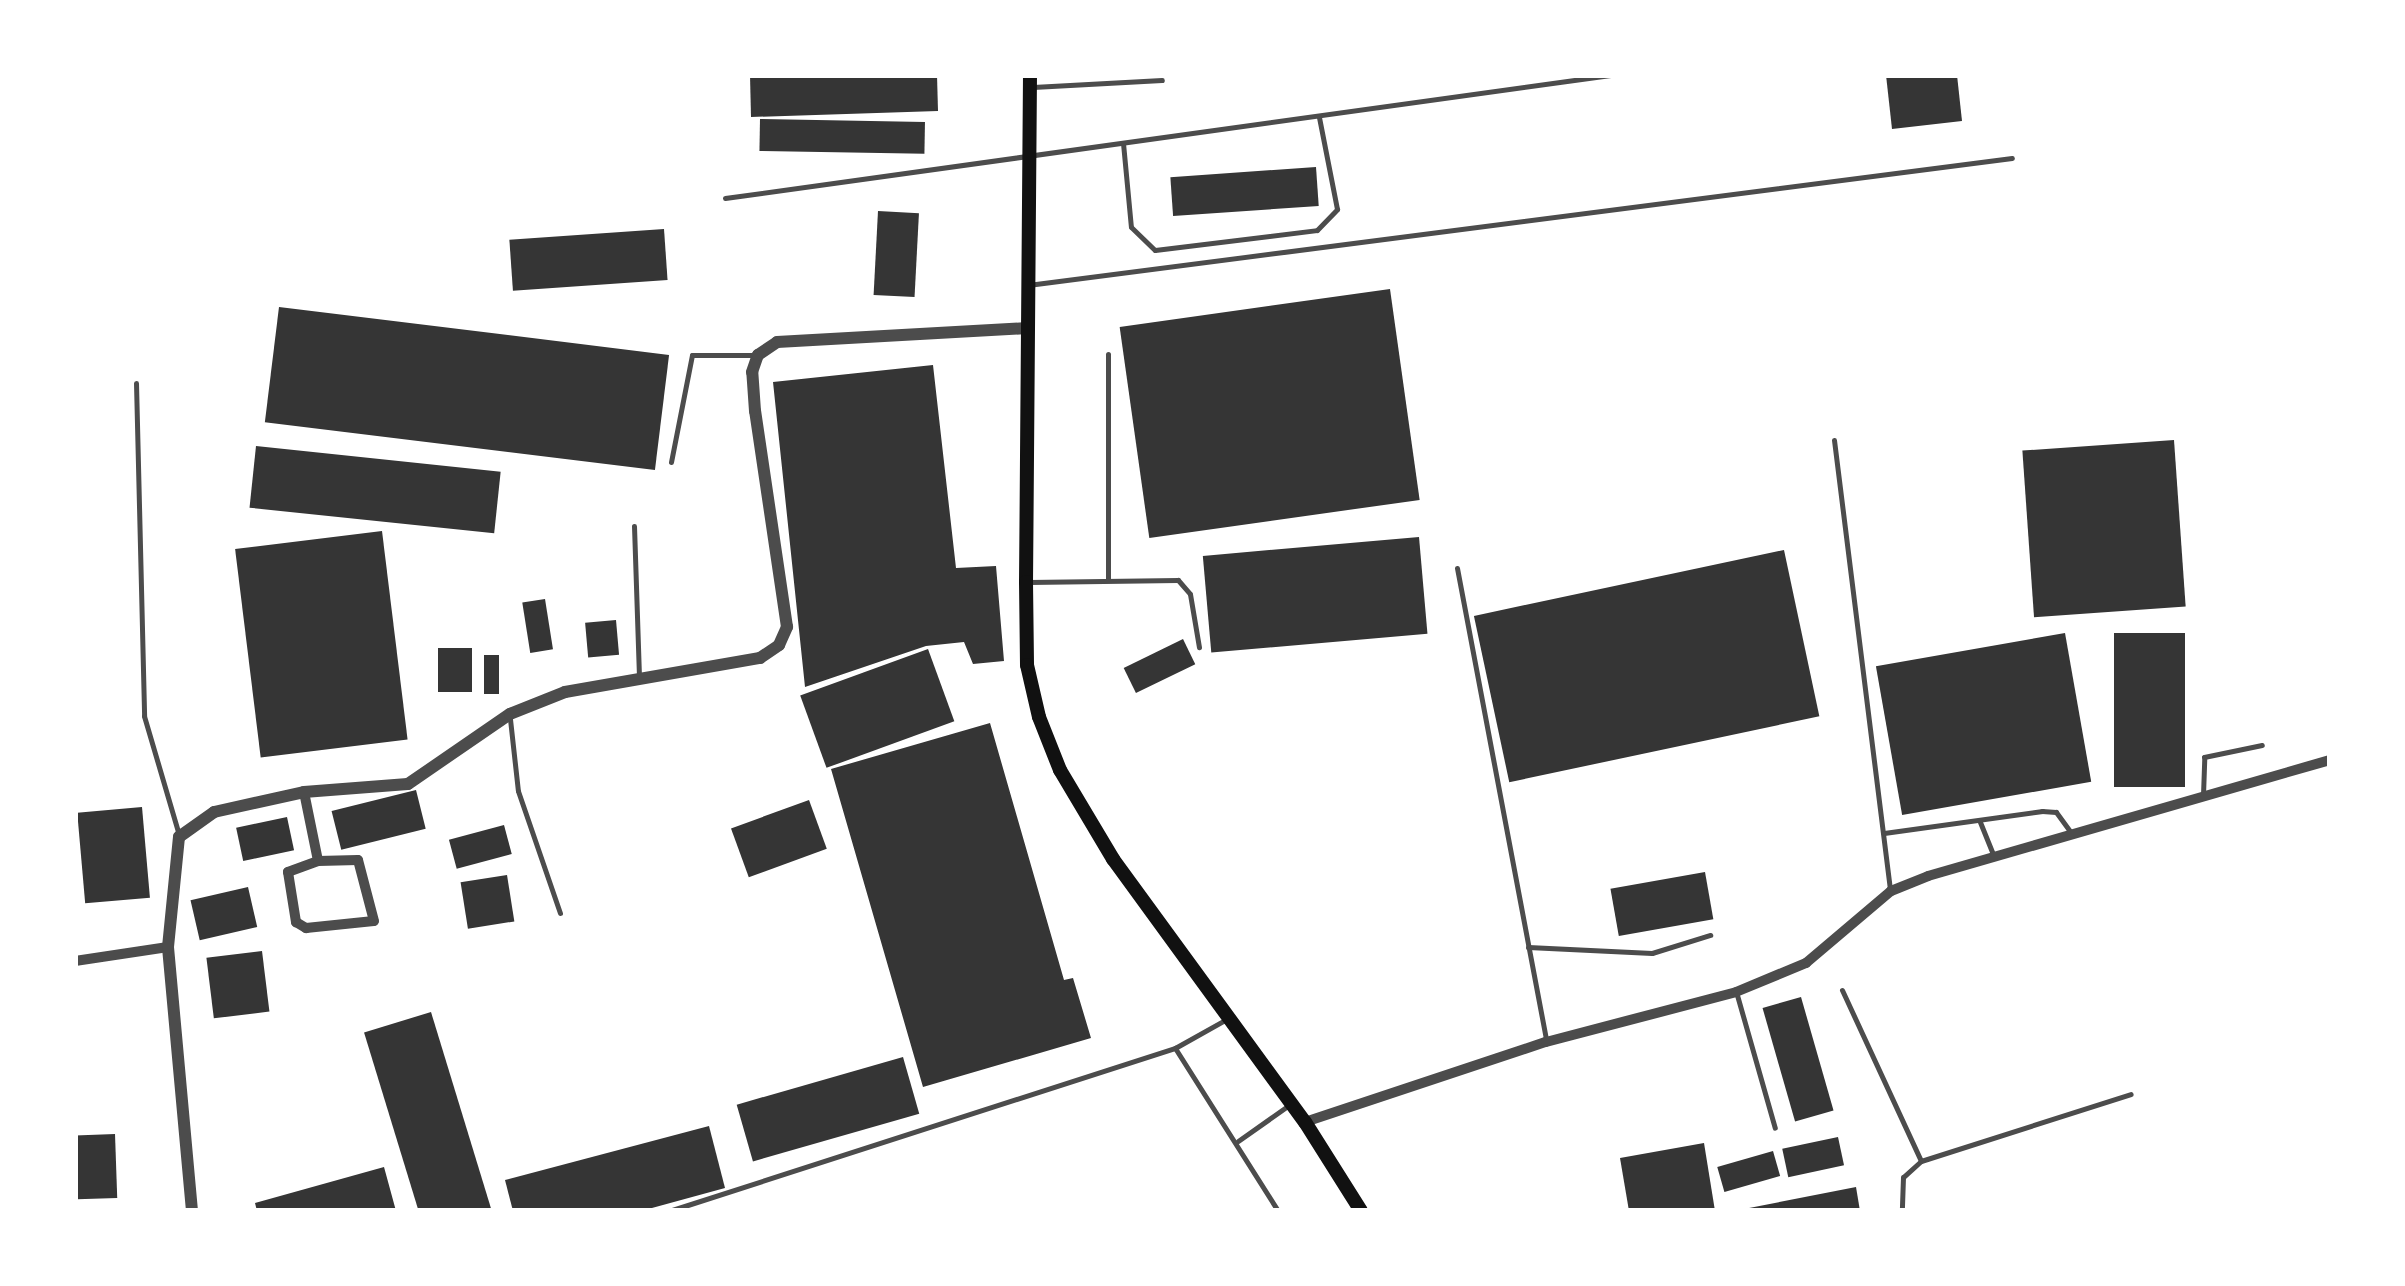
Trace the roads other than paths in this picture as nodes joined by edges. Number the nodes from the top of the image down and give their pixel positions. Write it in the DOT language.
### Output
graph roads {
  1 [pos="1610,75"];
  2 [pos="1162,80"];
  3 [pos="1030,81"];
  4 [pos="1319,115"];
  5 [pos="1123,143"];
  6 [pos="1029,156"];
  7 [pos="2012,158"];
  8 [pos="725,198"];
  9 [pos="1025,285"];
  10 [pos="1024,328"];
  11 [pos="1108,354"];
  12 [pos="758,355"];
  13 [pos="136,384"];
  14 [pos="1834,440"];
  15 [pos="671,462"];
  16 [pos="634,526"];
  17 [pos="1457,568"];
  18 [pos="1108,578"];
  19 [pos="1026,582"];
  20 [pos="1199,647"];
  21 [pos="640,678"];
  22 [pos="510,714"];
  23 [pos="2262,746"];
  24 [pos="2330,760"];
  25 [pos="304,792"];
  26 [pos="2204,798"];
  27 [pos="1980,822"];
  28 [pos="1884,833"];
  29 [pos="2072,835"];
  30 [pos="180,837"];
  31 [pos="1994,858"];
  32 [pos="318,860"];
  33 [pos="1891,891"];
  34 [pos="560,913"];
  35 [pos="1710,935"];
  36 [pos="168,947"];
  37 [pos="1528,947"];
  38 [pos="75,961"];
  39 [pos="1842,990"];
  40 [pos="1736,992"];
  41 [pos="1229,1018"];
  42 [pos="1546,1042"];
  43 [pos="1175,1048"];
  44 [pos="2131,1094"];
  45 [pos="1292,1104"];
  46 [pos="1305,1122"];
  47 [pos="1774,1128"];
  48 [pos="1238,1141"];
  49 [pos="1921,1161"];
  50 [pos="192,1211"];
  51 [pos="669,1211"];
  52 [pos="1278,1211"];
  53 [pos="1361,1211"];
  54 [pos="1902,1211"];
  1 -- 4 [label="lane"];
  2 -- 3 [label="lane"];
  3 -- 6 [label="main road"];
  4 -- 5 [label="lane"];
  4 -- 5 [label="lane"];
  5 -- 6 [label="lane"];
  6 -- 8 [label="lane"];
  6 -- 9 [label="main road"];
  7 -- 9 [label="lane"];
  9 -- 10 [label="main road"];
  10 -- 12 [label="street"];
  10 -- 19 [label="main road"];
  11 -- 18 [label="lane"];
  12 -- 15 [label="lane"];
  12 -- 21 [label="street"];
  13 -- 30 [label="lane"];
  14 -- 28 [label="lane"];
  16 -- 21 [label="lane"];
  17 -- 37 [label="lane"];
  18 -- 19 [label="lane"];
  18 -- 20 [label="lane"];
  19 -- 41 [label="main road"];
  21 -- 22 [label="street"];
  22 -- 25 [label="street"];
  22 -- 34 [label="lane"];
  23 -- 26 [label="lane"];
  24 -- 26 [label="street"];
  25 -- 30 [label="street"];
  25 -- 32 [label="street"];
  26 -- 29 [label="street"];
  27 -- 28 [label="lane"];
  27 -- 29 [label="lane"];
  27 -- 31 [label="lane"];
  28 -- 33 [label="lane"];
  29 -- 31 [label="street"];
  30 -- 36 [label="street"];
  31 -- 33 [label="street"];
  32 -- 32 [label="street"];
  33 -- 40 [label="street"];
  35 -- 37 [label="lane"];
  36 -- 38 [label="street"];
  36 -- 50 [label="street"];
  37 -- 42 [label="lane"];
  39 -- 49 [label="lane"];
  40 -- 42 [label="street"];
  40 -- 47 [label="lane"];
  41 -- 43 [label="lane"];
  41 -- 45 [label="main road"];
  42 -- 46 [label="street"];
  43 -- 48 [label="lane"];
  43 -- 51 [label="lane"];
  44 -- 49 [label="lane"];
  45 -- 46 [label="main road"];
  45 -- 48 [label="lane"];
  46 -- 53 [label="main road"];
  48 -- 52 [label="lane"];
  49 -- 54 [label="lane"];
}
